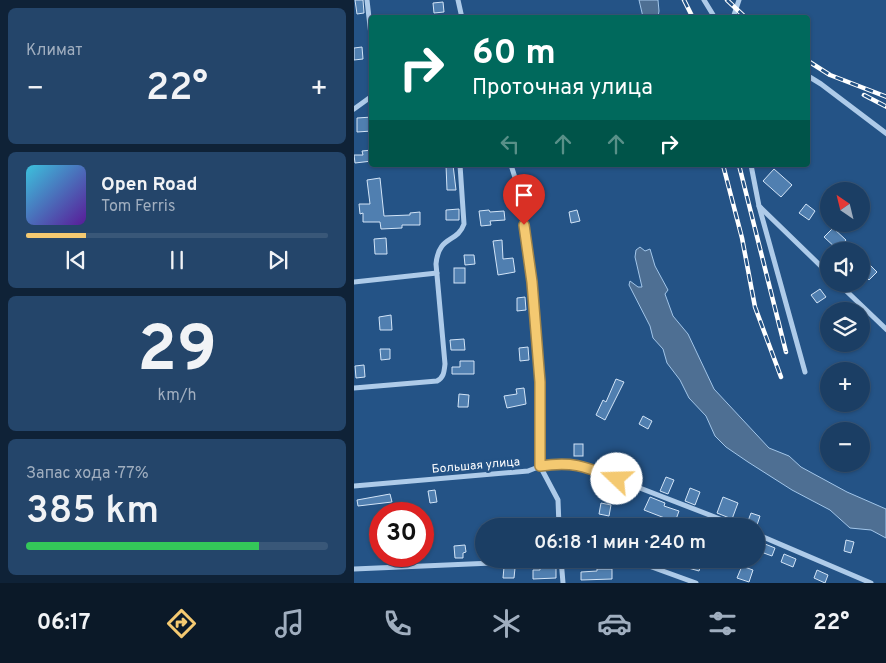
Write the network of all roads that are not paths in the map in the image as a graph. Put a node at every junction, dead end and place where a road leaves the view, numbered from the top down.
1 (367, 0) edge
2 (458, 0) edge
3 (704, 0) edge
4 (739, 0) edge
5 (461, 15) edge
6 (713, 15) edge
7 (734, 15) edge
8 (369, 18) edge
9 (810, 77) edge
10 (369, 98) edge
11 (354, 109) edge
12 (886, 134) edge
13 (460, 167) edge
14 (512, 167) edge
15 (751, 167) edge
16 (759, 206) junction
17 (820, 265) edge
18 (436, 273) junction
19 (354, 282) edge
20 (847, 292) edge
21 (886, 330) edge
22 (805, 372) dead end
23 (354, 388) edge
24 (540, 466) junction
25 (354, 486) edge
26 (559, 518) edge
27 (717, 518) edge
28 (765, 538) edge
29 (475, 563) edge
30 (562, 568) edge
31 (655, 568) edge
32 (354, 569) edge
33 (563, 583) edge
34 (696, 583) edge
35 (872, 583) edge

1 - 8 street
2 - 5 street
3 - 6 street
4 - 7 street
9 - 12 street
10 - 11 street
13 - 18 street
14 - 24 street
15 - 16 street
16 - 17 street
16 - 22 street
18 - 19 street
18 - 23 street
20 - 21 street
24 - 25 street, Большая улица
24 - 26 street
24 - 27 street, Большая улица
28 - 35 street
29 - 32 street
30 - 33 street
31 - 34 street

